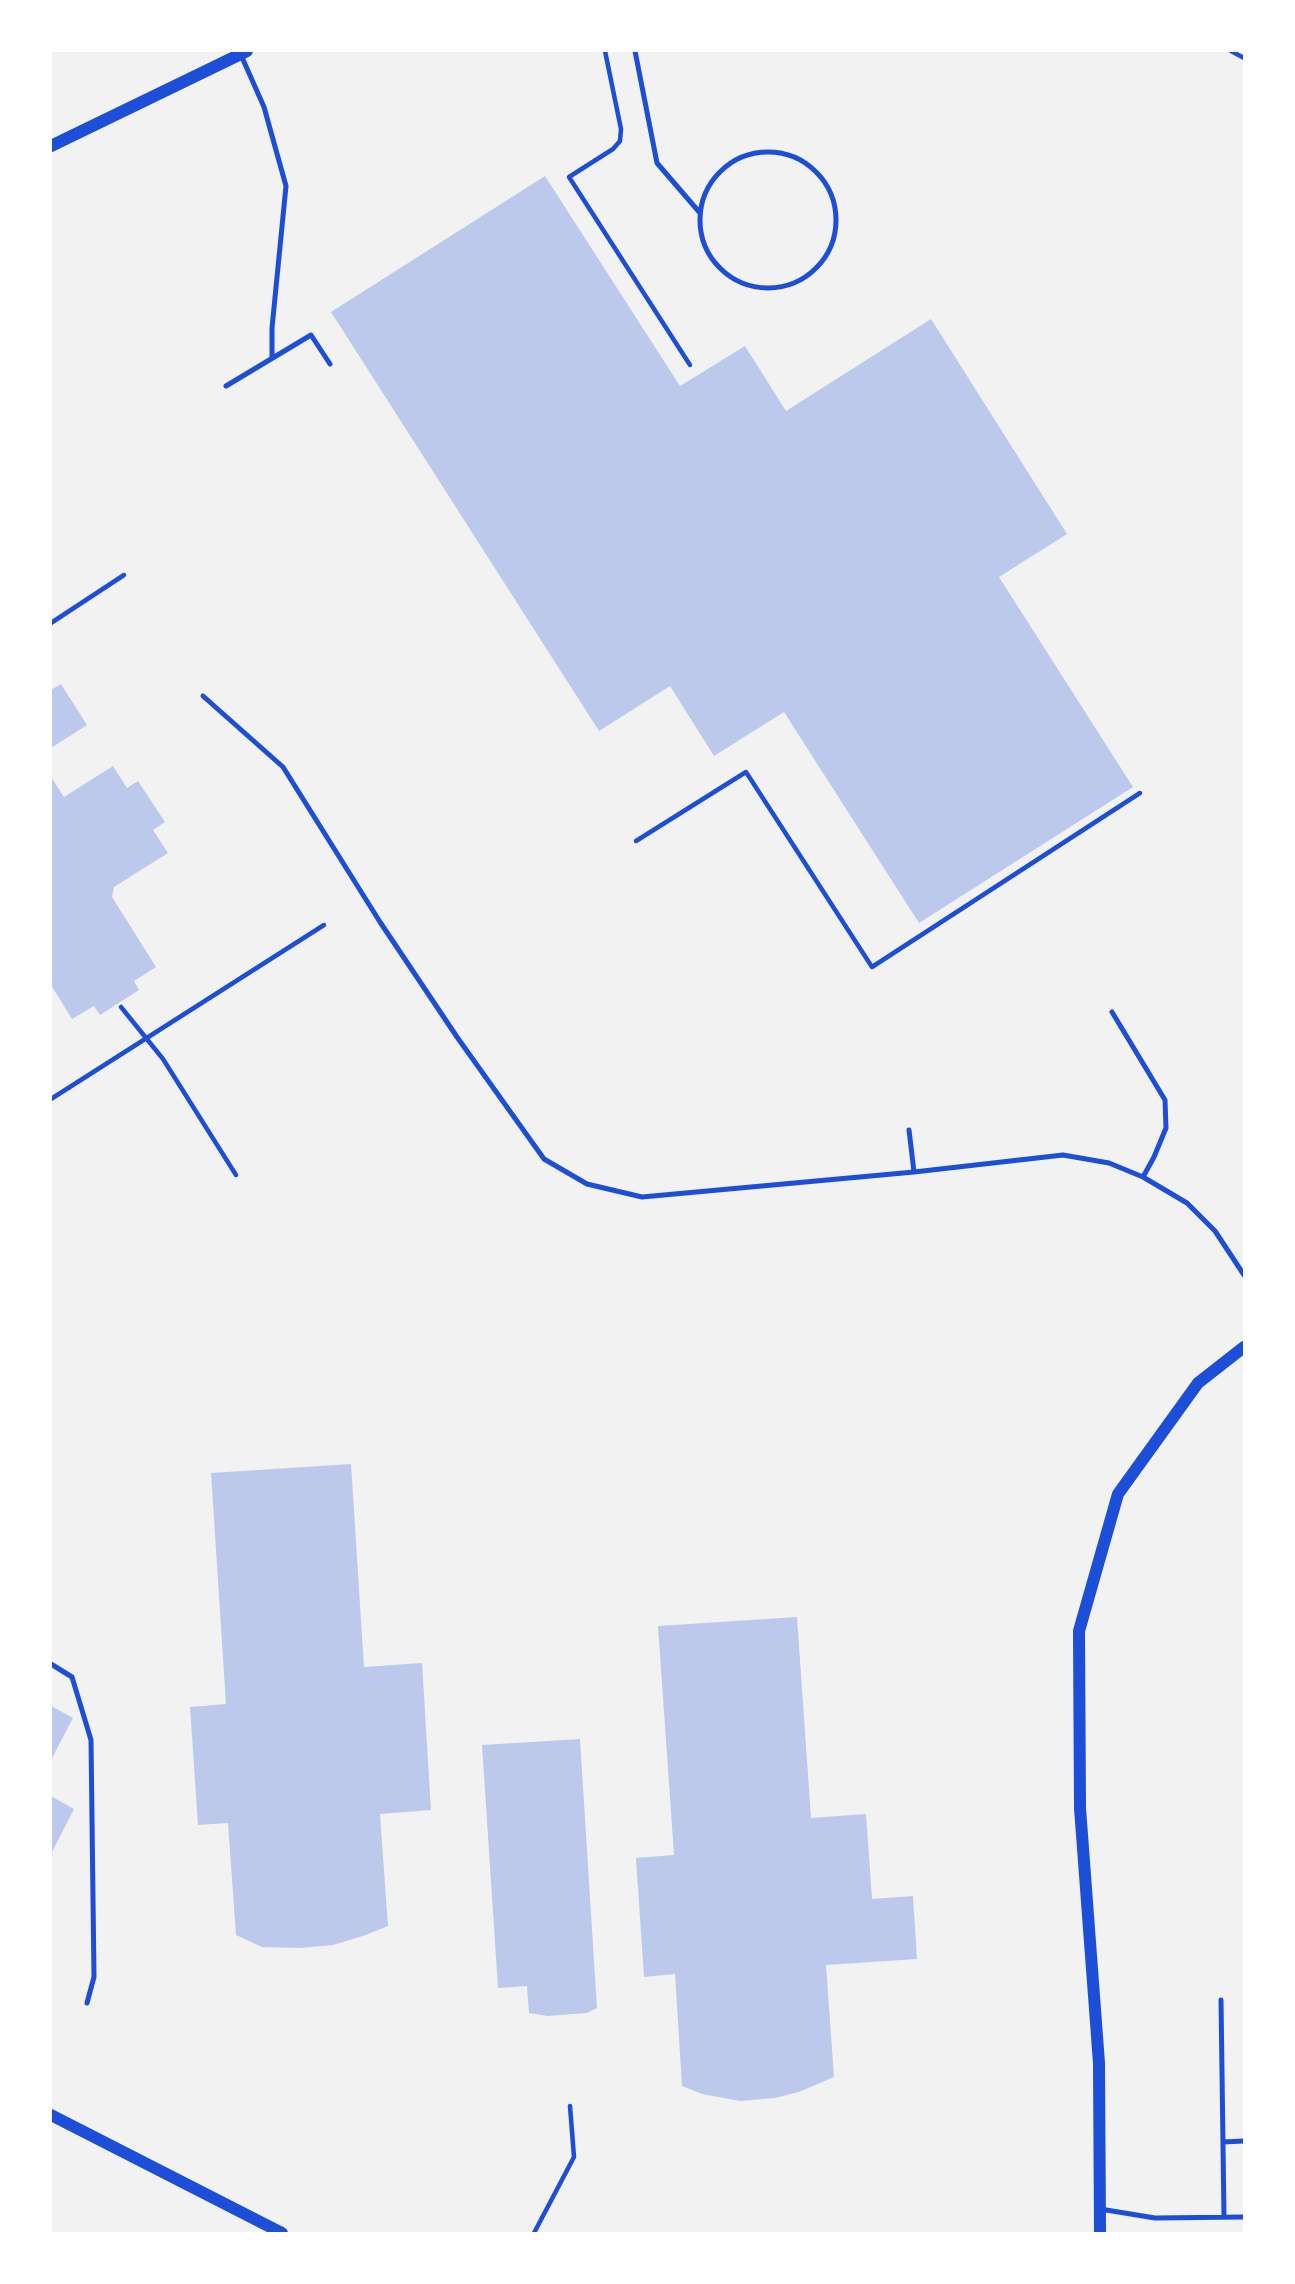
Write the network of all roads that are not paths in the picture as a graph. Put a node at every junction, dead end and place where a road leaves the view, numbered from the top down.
1 (635, 51) edge
2 (244, 52) edge
3 (51, 146) edge
4 (700, 213) junction
5 (272, 358) junction
6 (330, 364) dead end
7 (226, 386) dead end
8 (203, 696) dead end
9 (1112, 1012) dead end
10 (909, 1130) dead end
11 (914, 1172) junction
12 (1143, 1177) junction
13 (1244, 1275) edge
14 (1244, 1347) edge
15 (51, 1664) edge
16 (1220, 2000) dead end
17 (88, 2003) dead end
18 (51, 2115) edge
19 (1244, 2141) edge
20 (1223, 2142) junction
21 (1100, 2209) junction
22 (1224, 2217) junction
23 (1244, 2217) edge
24 (282, 2233) edge
25 (1100, 2233) edge

1 - 4 lane
2 - 3 street
2 - 5 lane
4 - 4 lane
5 - 6 lane
5 - 7 lane
8 - 11 lane
9 - 12 lane
10 - 11 lane
11 - 12 lane
12 - 13 lane
14 - 21 street
15 - 17 lane
16 - 20 lane
18 - 24 street
19 - 20 lane
20 - 22 lane
21 - 22 lane
21 - 25 street
22 - 23 lane

